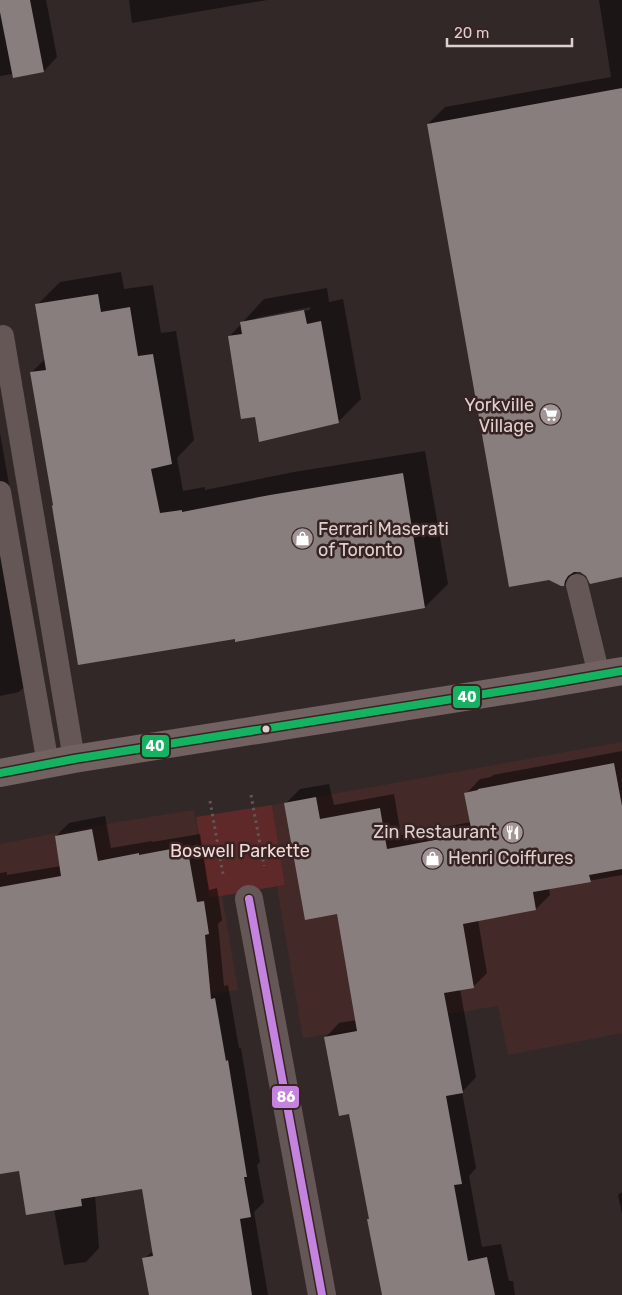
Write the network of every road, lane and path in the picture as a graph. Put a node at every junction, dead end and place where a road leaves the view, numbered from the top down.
1 (3, 336) dead end
2 (0, 492) edge
3 (577, 585) dead end
4 (610, 673) edge
5 (61, 761) junction
6 (0, 772) edge
7 (251, 796) dead end
8 (210, 801) dead end
9 (264, 868) dead end
10 (223, 876) dead end
11 (249, 899) dead end
12 (322, 1295) edge

1 - 5 lane
2 - 5 lane
3 - 4 lane
4 - 5 main road
5 - 6 main road
7 - 9 path
8 - 10 path
11 - 12 street

